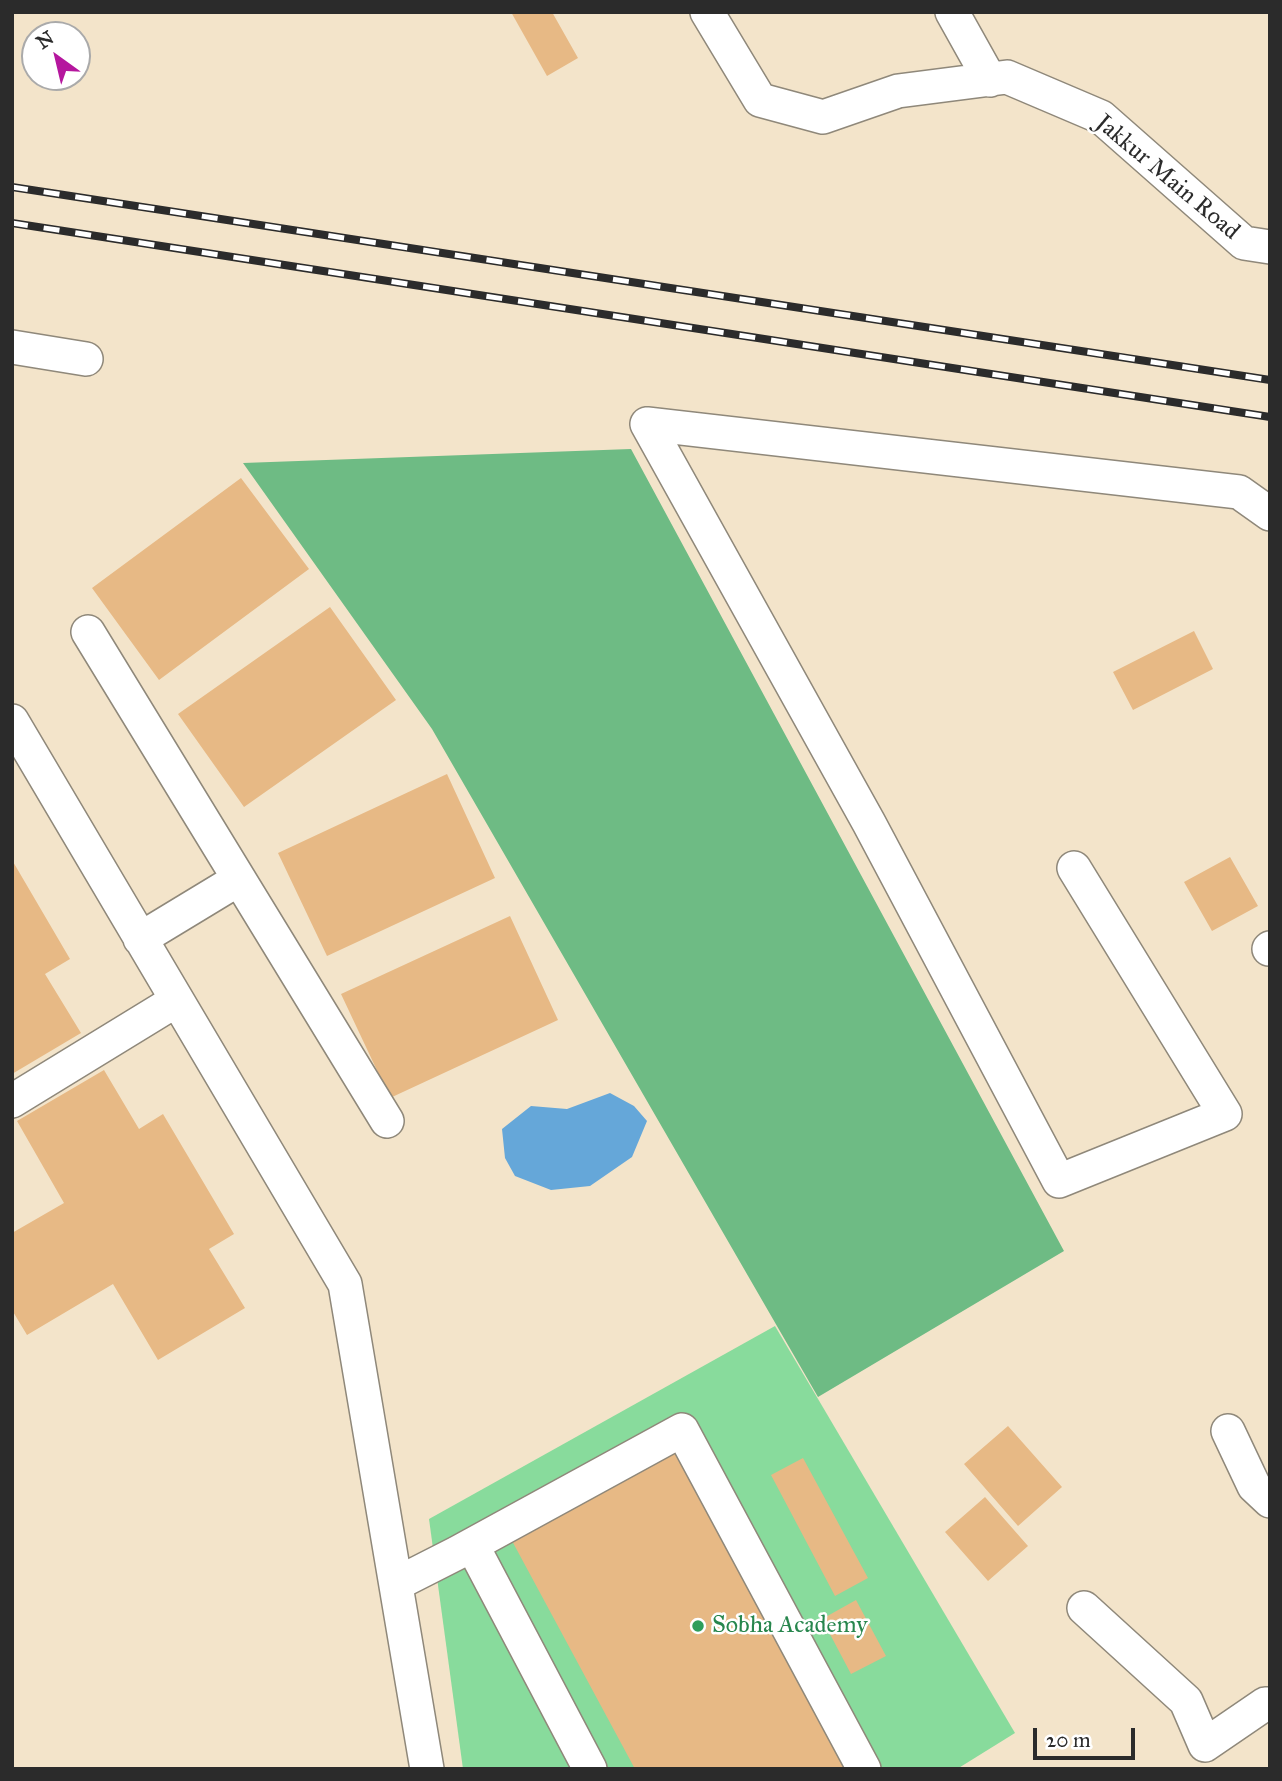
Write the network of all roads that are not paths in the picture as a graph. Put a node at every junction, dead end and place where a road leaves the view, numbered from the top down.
1 (707, 12) edge
2 (953, 12) edge
3 (990, 80) junction
4 (1270, 247) edge
5 (12, 347) edge
6 (86, 359) dead end
7 (1270, 514) edge
8 (89, 632) dead end
9 (12, 721) edge
10 (1074, 868) dead end
11 (239, 879) junction
12 (140, 939) junction
13 (177, 1000) junction
14 (12, 1101) edge
15 (387, 1122) dead end
16 (1228, 1432) dead end
17 (1270, 1501) edge
18 (472, 1545) junction
19 (396, 1584) junction
20 (1084, 1608) dead end
21 (1270, 1704) edge
22 (428, 1769) edge
23 (590, 1769) edge
24 (864, 1769) edge

1 - 3 street, Jakkur Main Road
2 - 3 street
3 - 4 street, Jakkur Main Road
5 - 6 street
7 - 10 street
8 - 11 street
9 - 12 street
11 - 12 street
11 - 15 street
12 - 13 street
13 - 14 street
13 - 19 street
16 - 17 street
18 - 19 street
18 - 23 street
18 - 24 street
19 - 22 street
20 - 21 street

